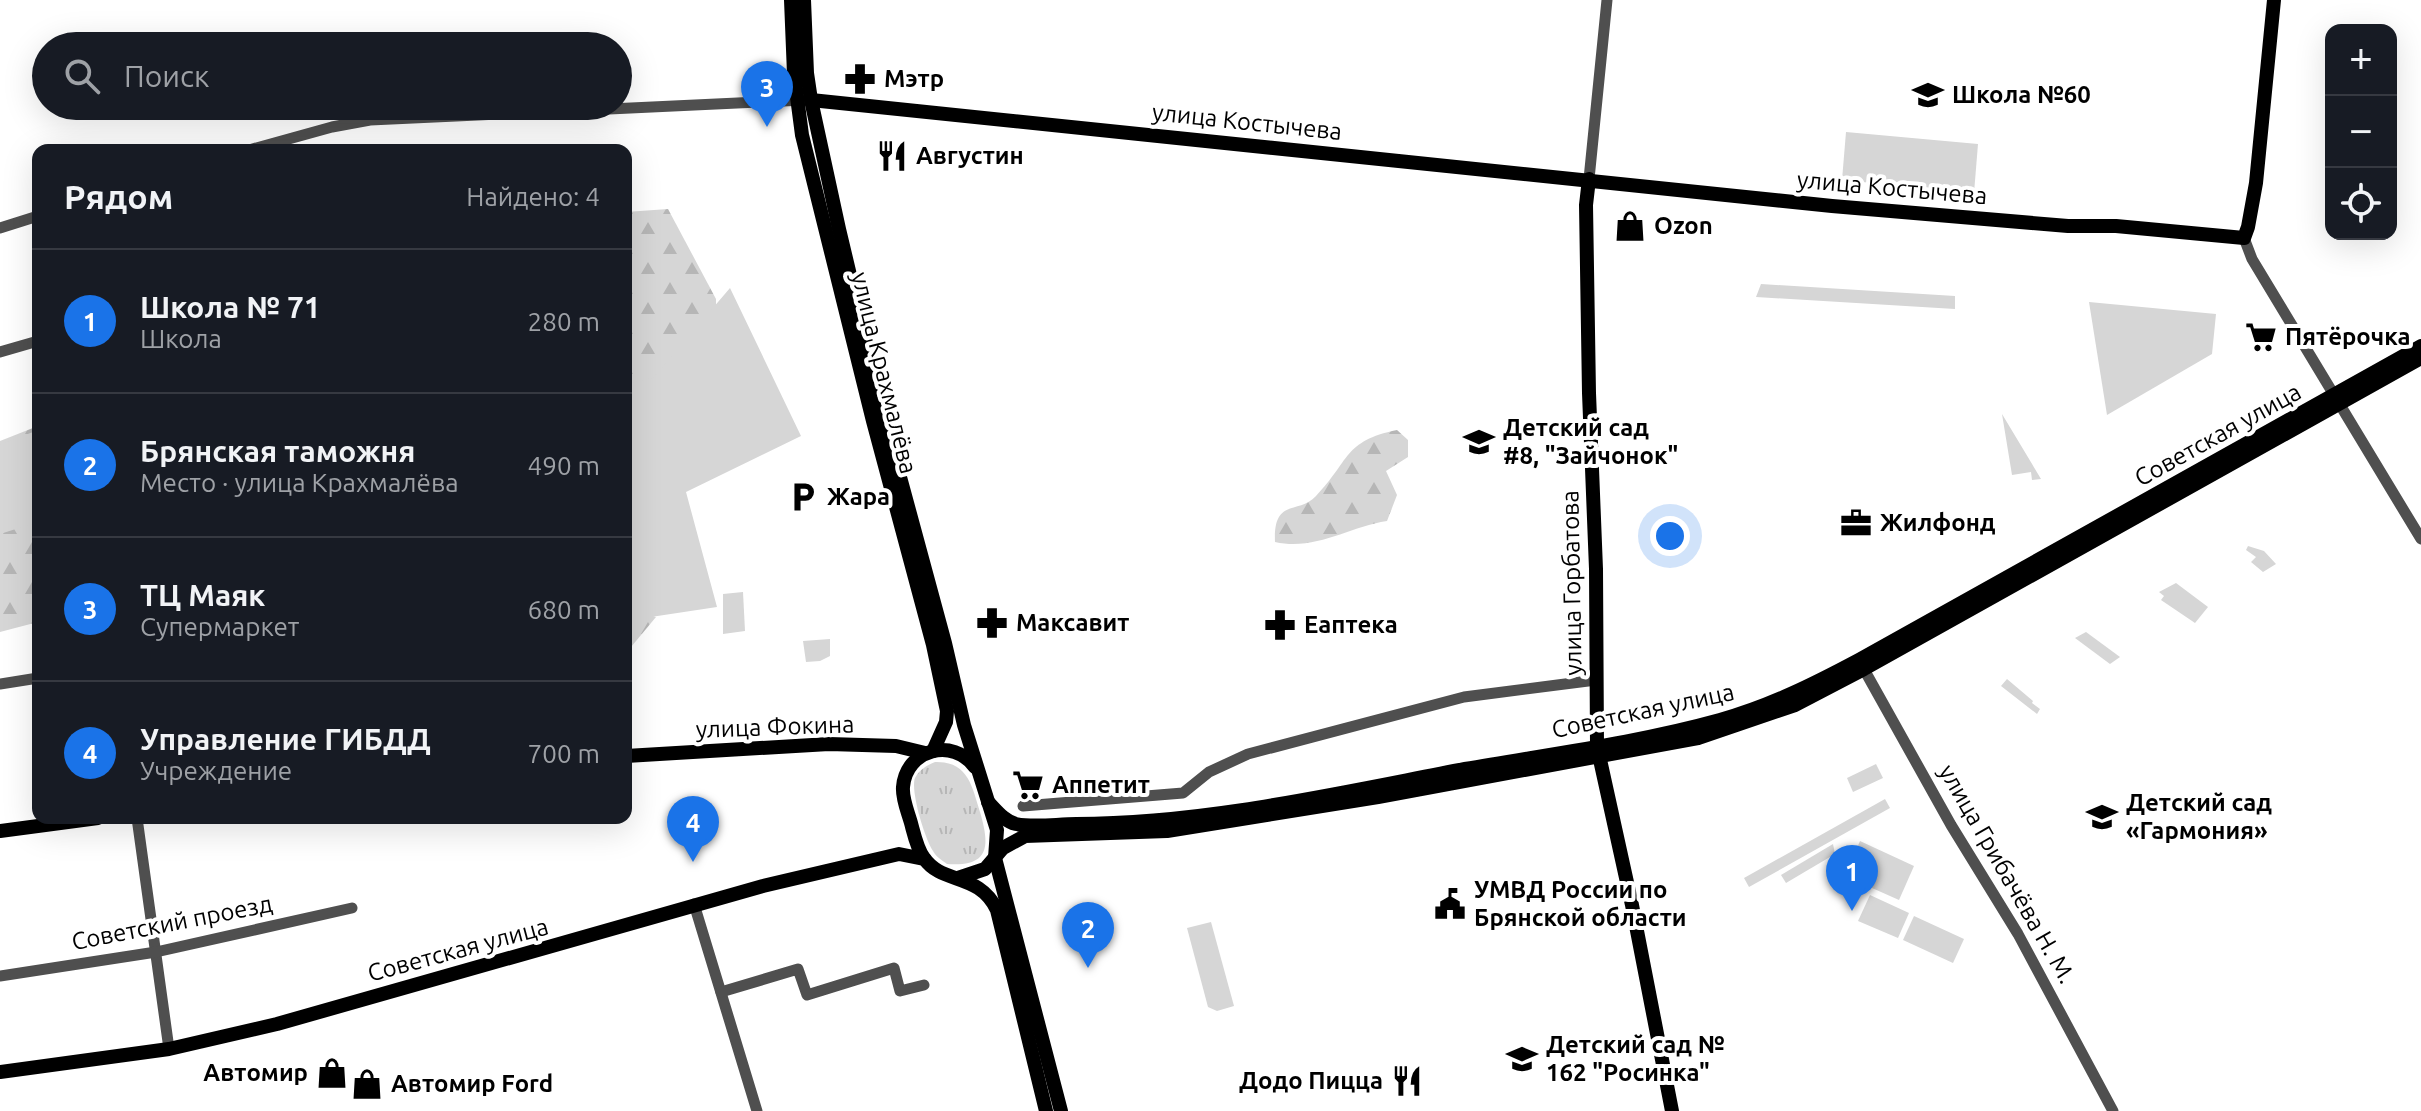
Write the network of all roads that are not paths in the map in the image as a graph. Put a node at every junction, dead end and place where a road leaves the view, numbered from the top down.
1 (791, 0) edge
2 (804, 0) edge
3 (1607, 0) edge
4 (2274, 0) edge
5 (804, 100) junction
6 (632, 108) edge
7 (370, 120) edge
8 (271, 144) edge
9 (1589, 179) junction
10 (32, 218) edge
11 (0, 228) edge
12 (2244, 238) junction
13 (32, 343) edge
14 (2421, 346) edge
15 (0, 352) edge
16 (2421, 358) edge
17 (2336, 399) junction
18 (2421, 539) edge
19 (1862, 665) junction
20 (32, 679) edge
21 (1596, 680) junction
22 (0, 684) edge
23 (1599, 751) junction
24 (929, 752) junction
25 (632, 756) edge
26 (978, 771) junction
27 (988, 802) junction
28 (1023, 806) dead end
29 (53, 824) edge
30 (138, 824) edge
31 (0, 831) edge
32 (995, 858) junction
33 (924, 859) junction
34 (958, 878) junction
35 (694, 904) junction
36 (352, 908) dead end
37 (156, 952) junction
38 (0, 976) edge
39 (924, 985) dead end
40 (721, 992) junction
41 (169, 1049) junction
42 (0, 1072) edge
43 (757, 1111) edge
44 (1046, 1111) edge
45 (1061, 1111) edge
46 (1672, 1111) edge
47 (2113, 1111) edge

1 - 5 main road, улица Крахмалёва
2 - 5 main road, улица Крахмалёва
3 - 9 street, улица Горбатова
4 - 12 main road
5 - 6 street, улица Костычева
5 - 9 main road, улица Костычева
5 - 24 main road, улица Крахмалёва
5 - 26 main road, улица Крахмалёва
7 - 8 street, улица Костычева
9 - 12 main road, улица Костычева
9 - 21 main road, улица Горбатова
10 - 11 street
12 - 17 street
13 - 15 street
14 - 17 main road, Советская улица
16 - 17 main road, Советская улица
17 - 18 street
17 - 19 main road, Советская улица
19 - 23 main road, Советская улица
19 - 47 street, улица Грибачёва Н. М.
20 - 22 street
21 - 23 main road, улица Горбатова
21 - 28 street
23 - 27 main road, Советская улица
23 - 32 main road, Советская улица
23 - 46 main road, улица Горбатова
24 - 25 main road, улица Фокина
24 - 26 main road
24 - 33 main road
26 - 27 main road
27 - 32 main road
29 - 31 main road
30 - 37 street
32 - 34 main road
32 - 45 main road
33 - 34 main road
33 - 35 main road, Советская улица
34 - 44 main road
35 - 40 street
35 - 41 main road, Советская улица
36 - 37 street, Советский проезд
37 - 38 street, Советский проезд
37 - 41 street
39 - 40 street
40 - 43 street
41 - 42 main road, Советская улица

